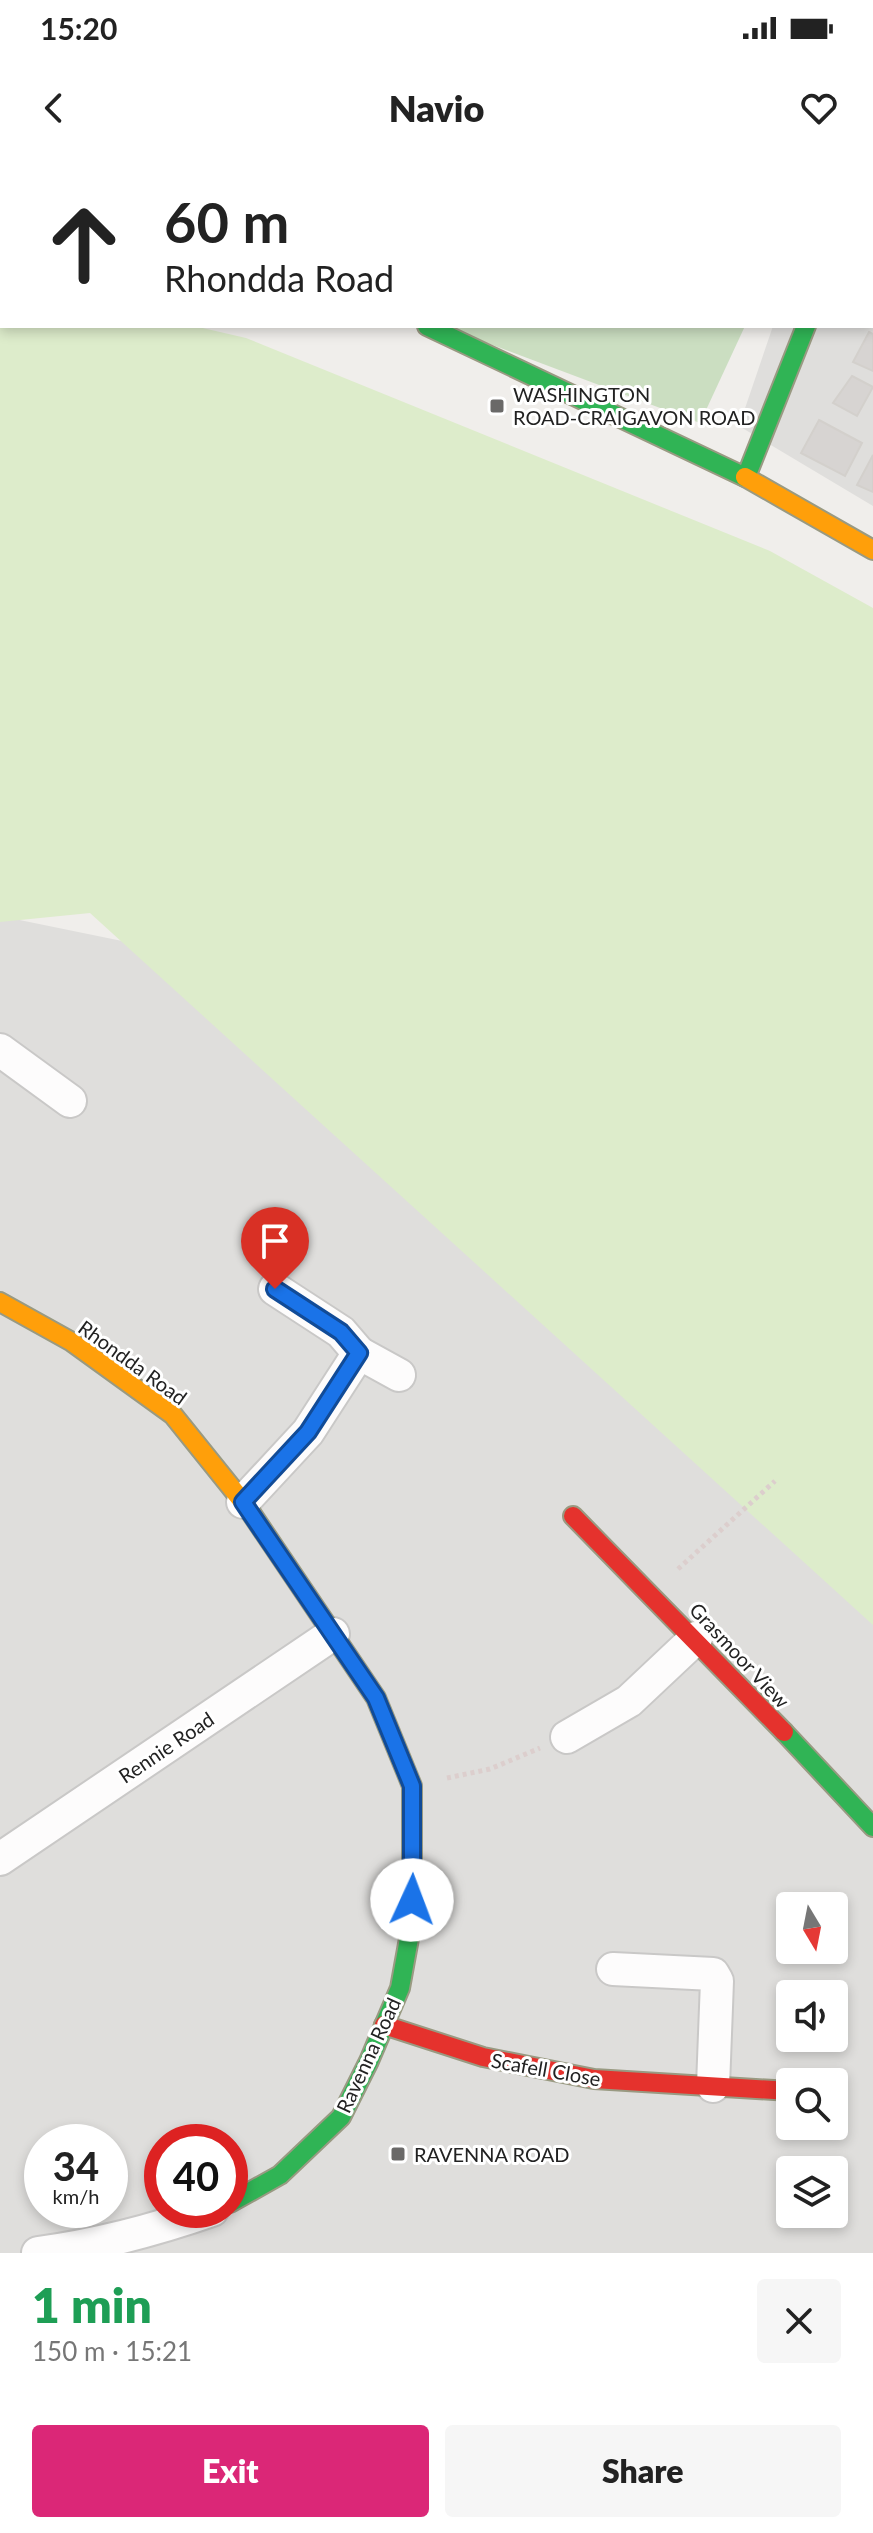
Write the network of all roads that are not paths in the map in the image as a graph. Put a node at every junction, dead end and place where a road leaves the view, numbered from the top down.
1 (431, 328) edge
2 (805, 328) edge
3 (746, 477) junction
4 (873, 550) edge
5 (0, 1050) edge
6 (70, 1101) dead end
7 (275, 1289) dead end
8 (0, 1302) edge
9 (359, 1353) junction
10 (399, 1375) dead end
11 (243, 1502) junction
12 (573, 1516) dead end
13 (333, 1634) junction
14 (696, 1638) junction
15 (567, 1737) road end
16 (873, 1827) edge
17 (0, 1859) edge
18 (613, 1969) dead end
19 (384, 2025) junction
20 (713, 2086) junction
21 (776, 2090) edge
22 (248, 2193) edge
23 (159, 2228) edge
24 (38, 2253) edge

1 - 3 street
2 - 3 street
3 - 4 street
5 - 6 street
7 - 9 street
8 - 11 street, Rhondda Road
9 - 10 street
9 - 11 street
11 - 13 street, Rhondda Road
12 - 14 street, Grasmoor View
13 - 17 street, Rennie Road
13 - 19 street, Ravenna Road
14 - 15 street
14 - 16 street, Grasmoor View
18 - 20 street
19 - 20 street, Scafell Close
19 - 22 street, Ravenna Road
20 - 21 street, Scafell Close
23 - 24 street

